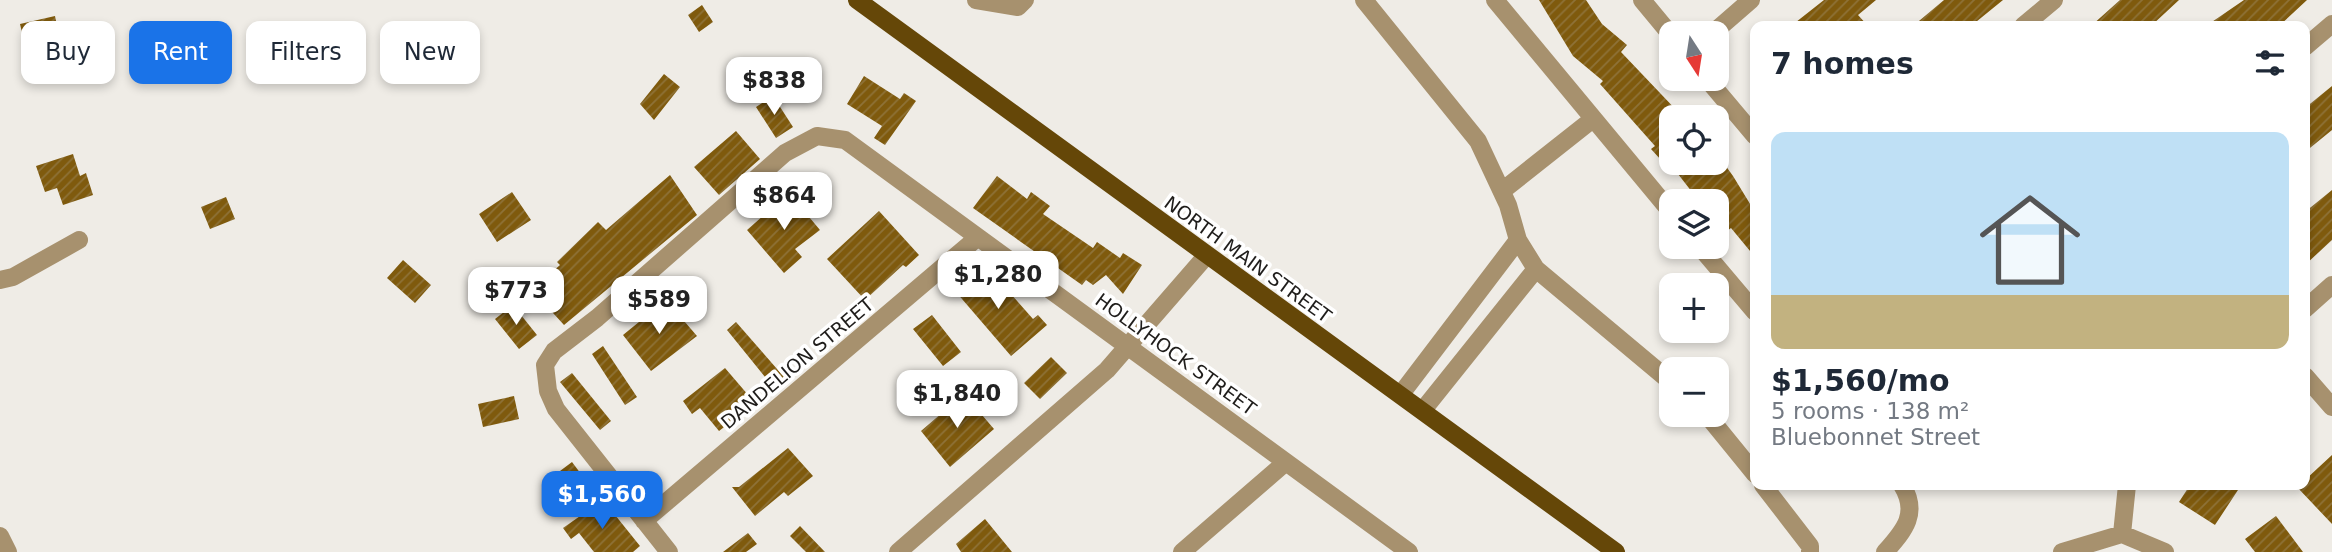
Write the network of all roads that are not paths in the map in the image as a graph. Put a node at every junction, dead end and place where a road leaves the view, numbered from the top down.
1 (857, 0) edge
2 (976, 0) edge
3 (1364, 0) edge
4 (1495, 0) edge
5 (1642, 0) edge
6 (1751, 0) edge
7 (2053, 0) edge
8 (1021, 3) edge
9 (1659, 21) edge
10 (1727, 21) edge
11 (2029, 21) edge
12 (2332, 24) edge
13 (2310, 43) edge
14 (1717, 91) edge
15 (1593, 119) junction
16 (1750, 130) edge
17 (1502, 191) junction
18 (1659, 198) edge
19 (977, 238) junction
20 (79, 240) dead end
21 (1518, 240) junction
22 (1206, 256) junction
23 (1710, 259) edge
24 (1536, 269) junction
25 (0, 280) edge
26 (2332, 285) edge
27 (2310, 305) edge
28 (1750, 306) edge
29 (1461, 314) junction
30 (1482, 332) junction
31 (1129, 345) junction
32 (1659, 372) edge
33 (2310, 382) edge
34 (1401, 394) junction
35 (2332, 407) edge
36 (1423, 410) junction
37 (1717, 427) edge
38 (1286, 462) junction
39 (1750, 468) edge
40 (1767, 490) edge
41 (1904, 490) edge
42 (2126, 490) edge
43 (644, 521) junction
44 (2122, 534) junction
45 (0, 536) edge
46 (8, 552) edge
47 (669, 552) edge
48 (898, 552) edge
49 (1182, 552) edge
50 (1409, 552) edge
51 (1616, 552) edge
52 (1810, 552) edge
53 (1885, 552) edge
54 (2062, 552) edge
55 (2165, 552) edge

1 - 22 main road, NORTH MAIN STREET
2 - 8 street
3 - 17 street
4 - 15 street
5 - 9 street
6 - 10 street
7 - 11 street
12 - 13 street
14 - 16 street
15 - 17 street
15 - 18 street
17 - 21 street
19 - 31 street, HOLLYHOCK STREET
19 - 43 street, DANDELION STREET
19 - 43 street, HOLLYHOCK STREET
20 - 25 street
21 - 24 street
21 - 29 street
22 - 31 street
22 - 34 main road, NORTH MAIN STREET
23 - 28 street
24 - 30 street
24 - 32 street
26 - 27 street
29 - 30 street
29 - 34 street
30 - 36 street
31 - 38 street, HOLLYHOCK STREET
31 - 48 street
33 - 35 street
34 - 36 main road, NORTH MAIN STREET
36 - 51 main road, NORTH MAIN STREET
37 - 39 street
38 - 49 street
38 - 50 street, HOLLYHOCK STREET
40 - 52 street
41 - 53 street
42 - 44 street
43 - 47 street
44 - 54 street
44 - 55 street
45 - 46 street

